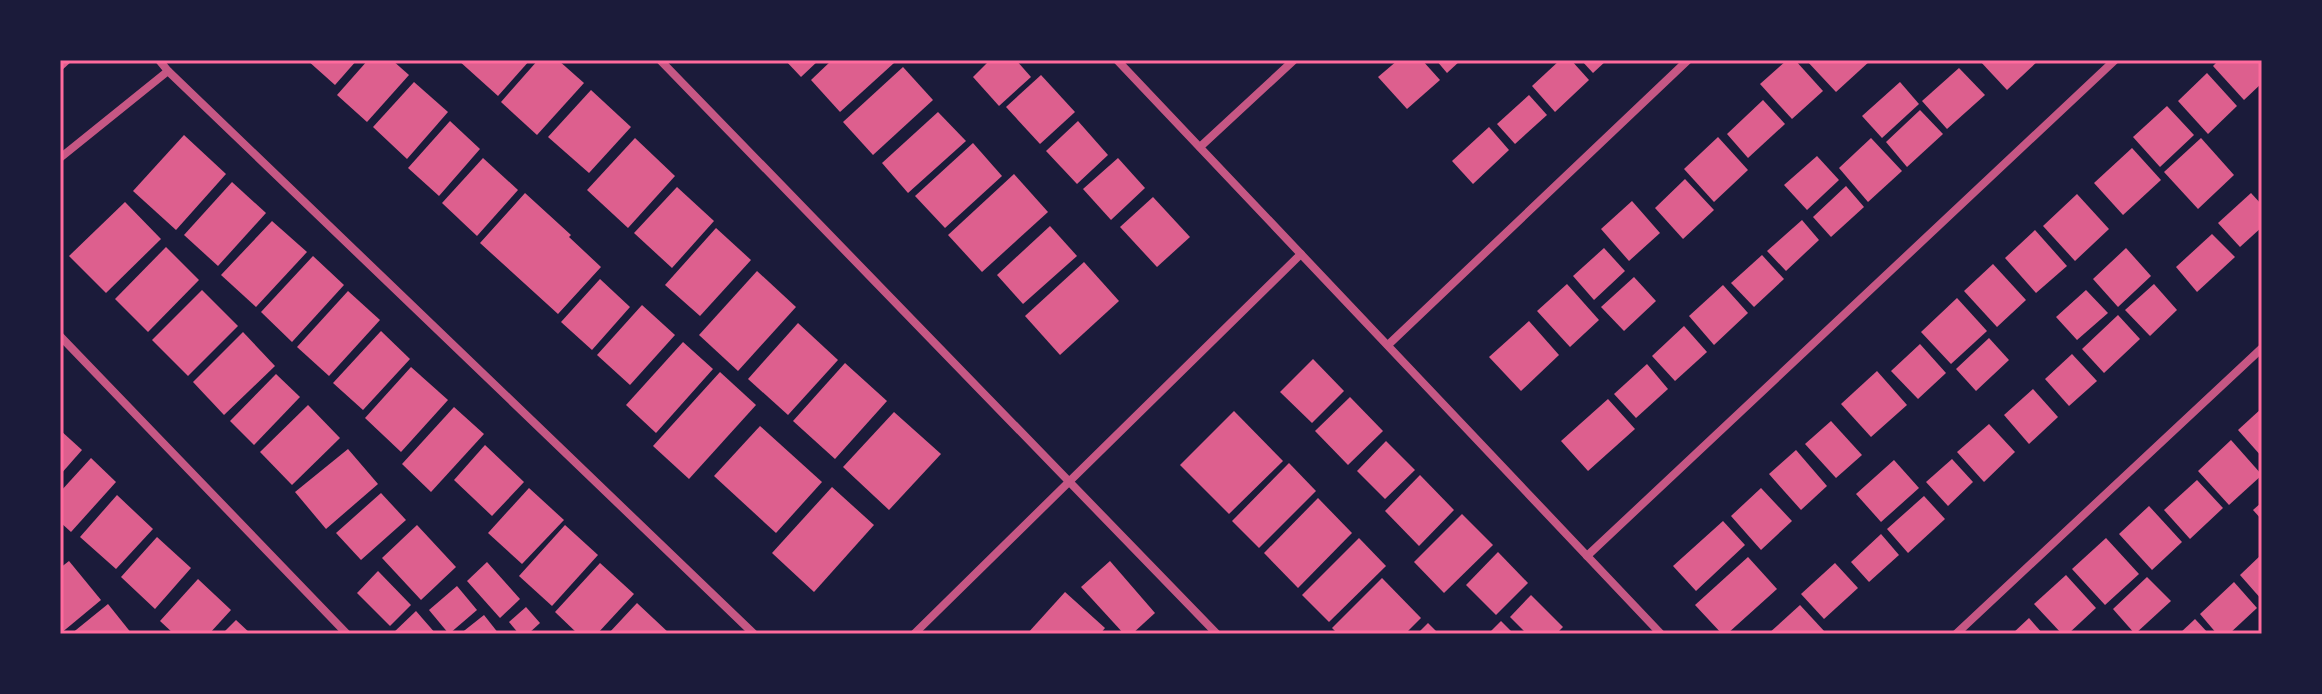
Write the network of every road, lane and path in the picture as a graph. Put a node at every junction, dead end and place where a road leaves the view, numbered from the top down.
1 (159, 60) edge
2 (660, 60) edge
3 (1117, 60) edge
4 (1294, 60) edge
5 (1688, 60) edge
6 (2115, 60) edge
7 (168, 71) junction
8 (1200, 147) junction
9 (60, 158) edge
10 (1301, 254) junction
11 (60, 336) edge
12 (1388, 345) junction
13 (2262, 348) edge
14 (1068, 481) junction
15 (1587, 556) junction
16 (347, 634) edge
17 (754, 634) edge
18 (914, 634) edge
19 (1217, 634) edge
20 (1661, 634) edge
21 (1956, 634) edge

1 - 7 street
2 - 14 street
3 - 8 street
4 - 8 street
5 - 12 street
6 - 15 street
7 - 9 street
7 - 17 street
8 - 10 street
10 - 12 street
10 - 14 street
11 - 16 street
12 - 15 street
13 - 21 street
14 - 18 street
14 - 19 street
15 - 20 street

